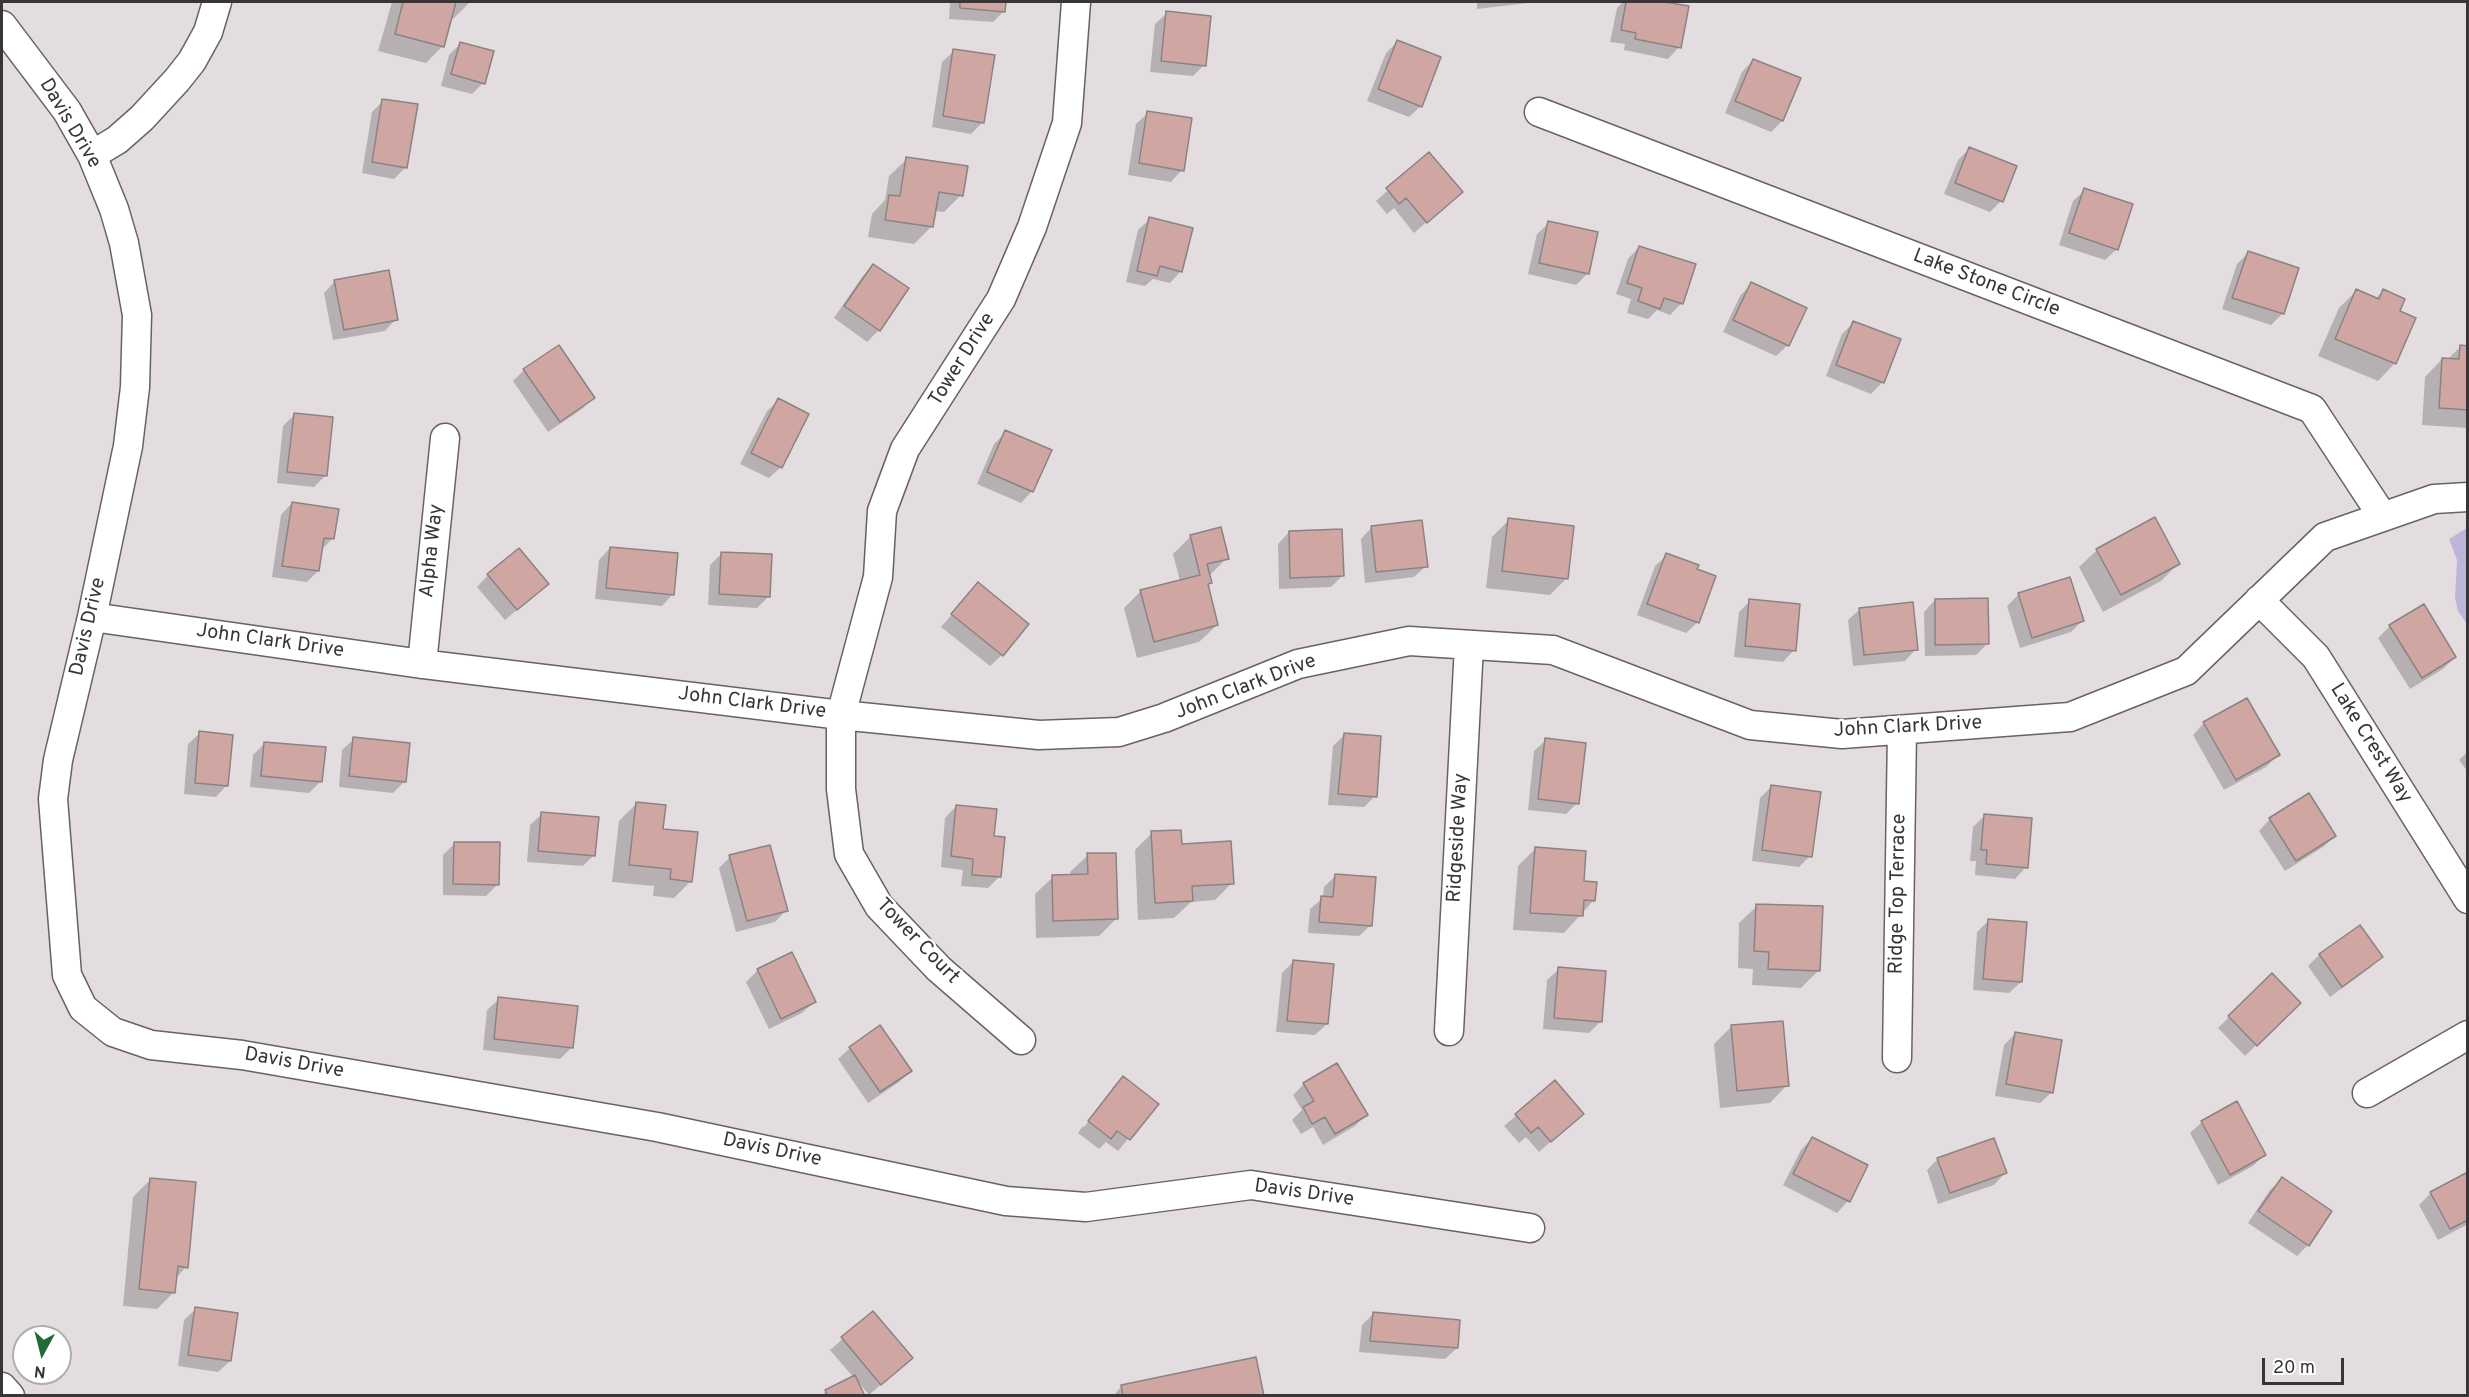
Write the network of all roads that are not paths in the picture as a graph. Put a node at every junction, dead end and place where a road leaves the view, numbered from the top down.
1 (217, 2) edge
2 (1076, 2) edge
3 (2, 25) edge
4 (1539, 112) dead end
5 (92, 155) junction
6 (445, 438) dead end
7 (2468, 497) edge
8 (2383, 517) junction
9 (2259, 600) junction
10 (92, 617) junction
11 (1469, 645) junction
12 (422, 664) junction
13 (841, 715) junction
14 (1902, 730) junction
15 (2468, 899) edge
16 (1449, 1031) dead end
17 (2468, 1035) edge
18 (1021, 1041) dead end
19 (1897, 1058) dead end
20 (2367, 1093) dead end
21 (1530, 1228) dead end
22 (2, 1387) edge
23 (10, 1395) edge

1 - 5 street
2 - 13 street, Tower Drive
3 - 5 street, Davis Drive
4 - 8 street, Lake Stone Circle
5 - 10 street, Davis Drive
6 - 12 street, Alpha Way
7 - 8 street, John Clark Drive
8 - 9 street, John Clark Drive
9 - 14 street, John Clark Drive
9 - 15 street, Lake Crest Way
10 - 12 street, John Clark Drive
10 - 21 street, Davis Drive
11 - 13 street, John Clark Drive
11 - 14 street, John Clark Drive
11 - 16 street, Ridgeside Way
12 - 13 street, John Clark Drive
13 - 18 street, Tower Court
14 - 19 street, Ridge Top Terrace
17 - 20 street
22 - 23 street

